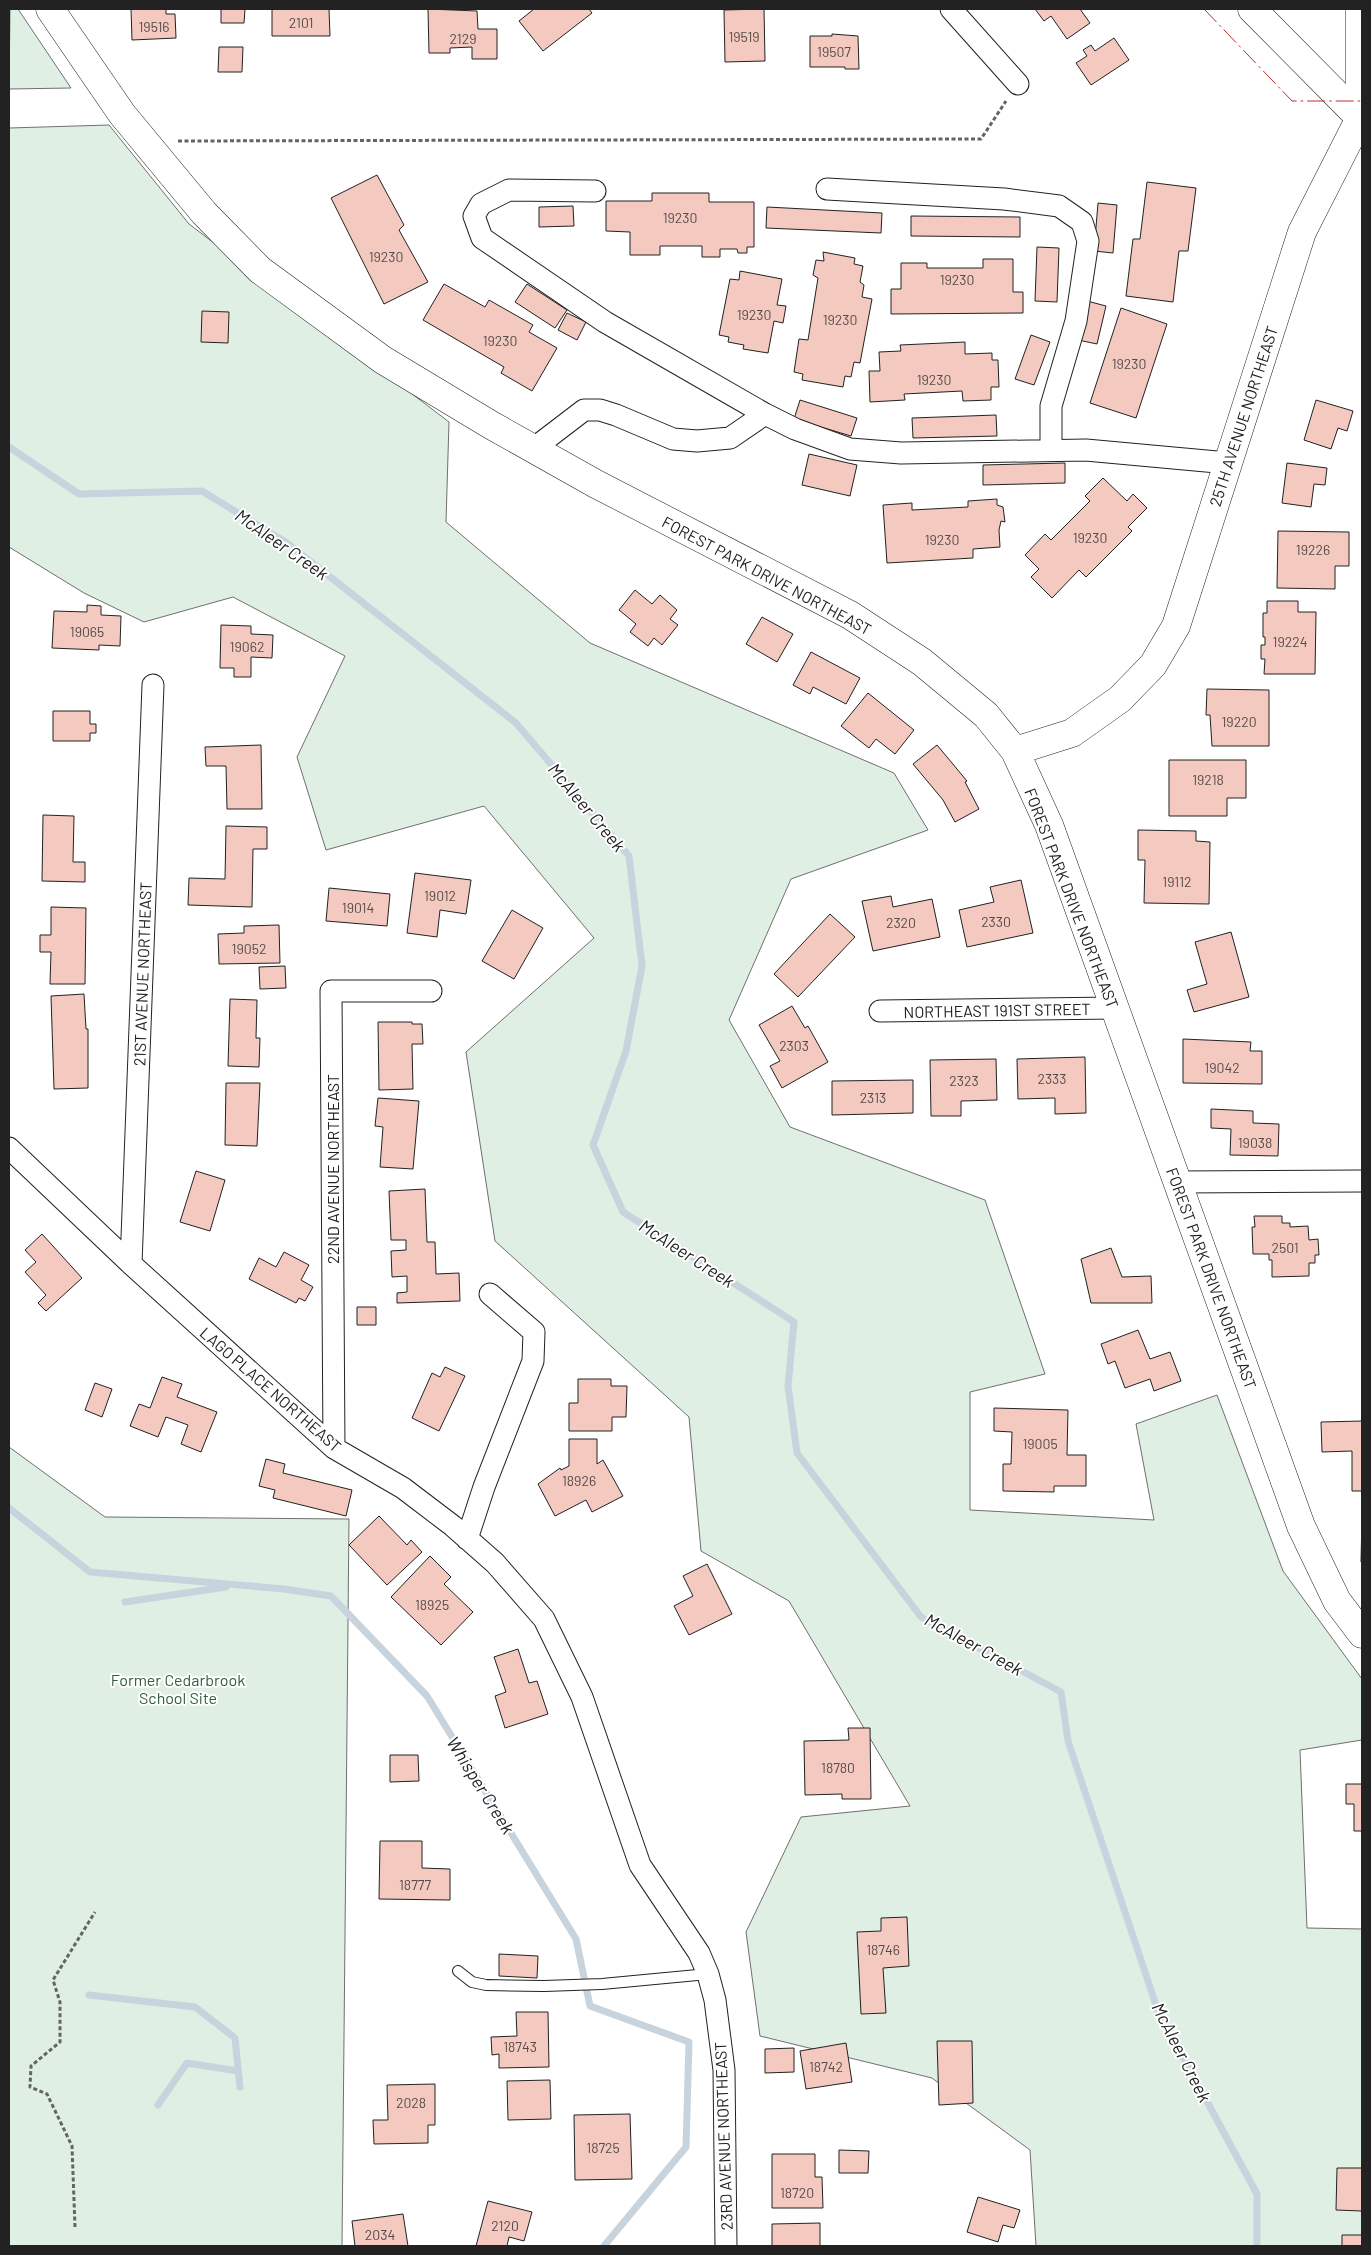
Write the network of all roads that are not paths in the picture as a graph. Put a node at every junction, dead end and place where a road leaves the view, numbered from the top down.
1 (50, 9) edge
2 (951, 9) edge
3 (1252, 9) edge
4 (1360, 9) edge
5 (1018, 84) road end
6 (1362, 119) edge
7 (827, 189) dead end
8 (595, 191) dead end
9 (765, 414) junction
10 (533, 448) junction
11 (1051, 450) junction
12 (1228, 463) junction
13 (152, 685) dead end
14 (1015, 751) junction
15 (431, 991) dead end
16 (1114, 1008) junction
17 (880, 1011) dead end
18 (12, 1157) edge
19 (1362, 1181) edge
20 (1177, 1182) junction
21 (131, 1264) junction
22 (490, 1294) dead end
23 (334, 1448) junction
24 (467, 1539) junction
25 (1362, 1634) edge
26 (582, 1697) joint
27 (458, 1970) dead end
28 (708, 1974) junction
29 (726, 2246) edge

1 - 10 street, FOREST PARK DRIVE NORTHEAST
2 - 5 street
3 - 6 street
4 - 6 street, 25TH AVENUE NORTHEAST
6 - 12 street, 25TH AVENUE NORTHEAST
7 - 11 street
8 - 9 street
9 - 10 street
9 - 11 street
10 - 14 street, FOREST PARK DRIVE NORTHEAST
11 - 12 street
12 - 14 street, 25TH AVENUE NORTHEAST
13 - 21 street, 21ST AVENUE NORTHEAST
14 - 16 street, FOREST PARK DRIVE NORTHEAST
15 - 23 street, 22ND AVENUE NORTHEAST
16 - 17 street, NORTHEAST 191ST STREET
16 - 20 street, FOREST PARK DRIVE NORTHEAST
18 - 21 street, LAGO PLACE NORTHEAST
19 - 20 street
20 - 25 street, FOREST PARK DRIVE NORTHEAST
21 - 23 street, LAGO PLACE NORTHEAST
22 - 24 street
23 - 24 street, LAGO PLACE NORTHEAST
24 - 26 street, LAGO PLACE NORTHEAST
26 - 28 street, 23RD AVENUE NORTHEAST
27 - 28 lane
28 - 29 street, 23RD AVENUE NORTHEAST

